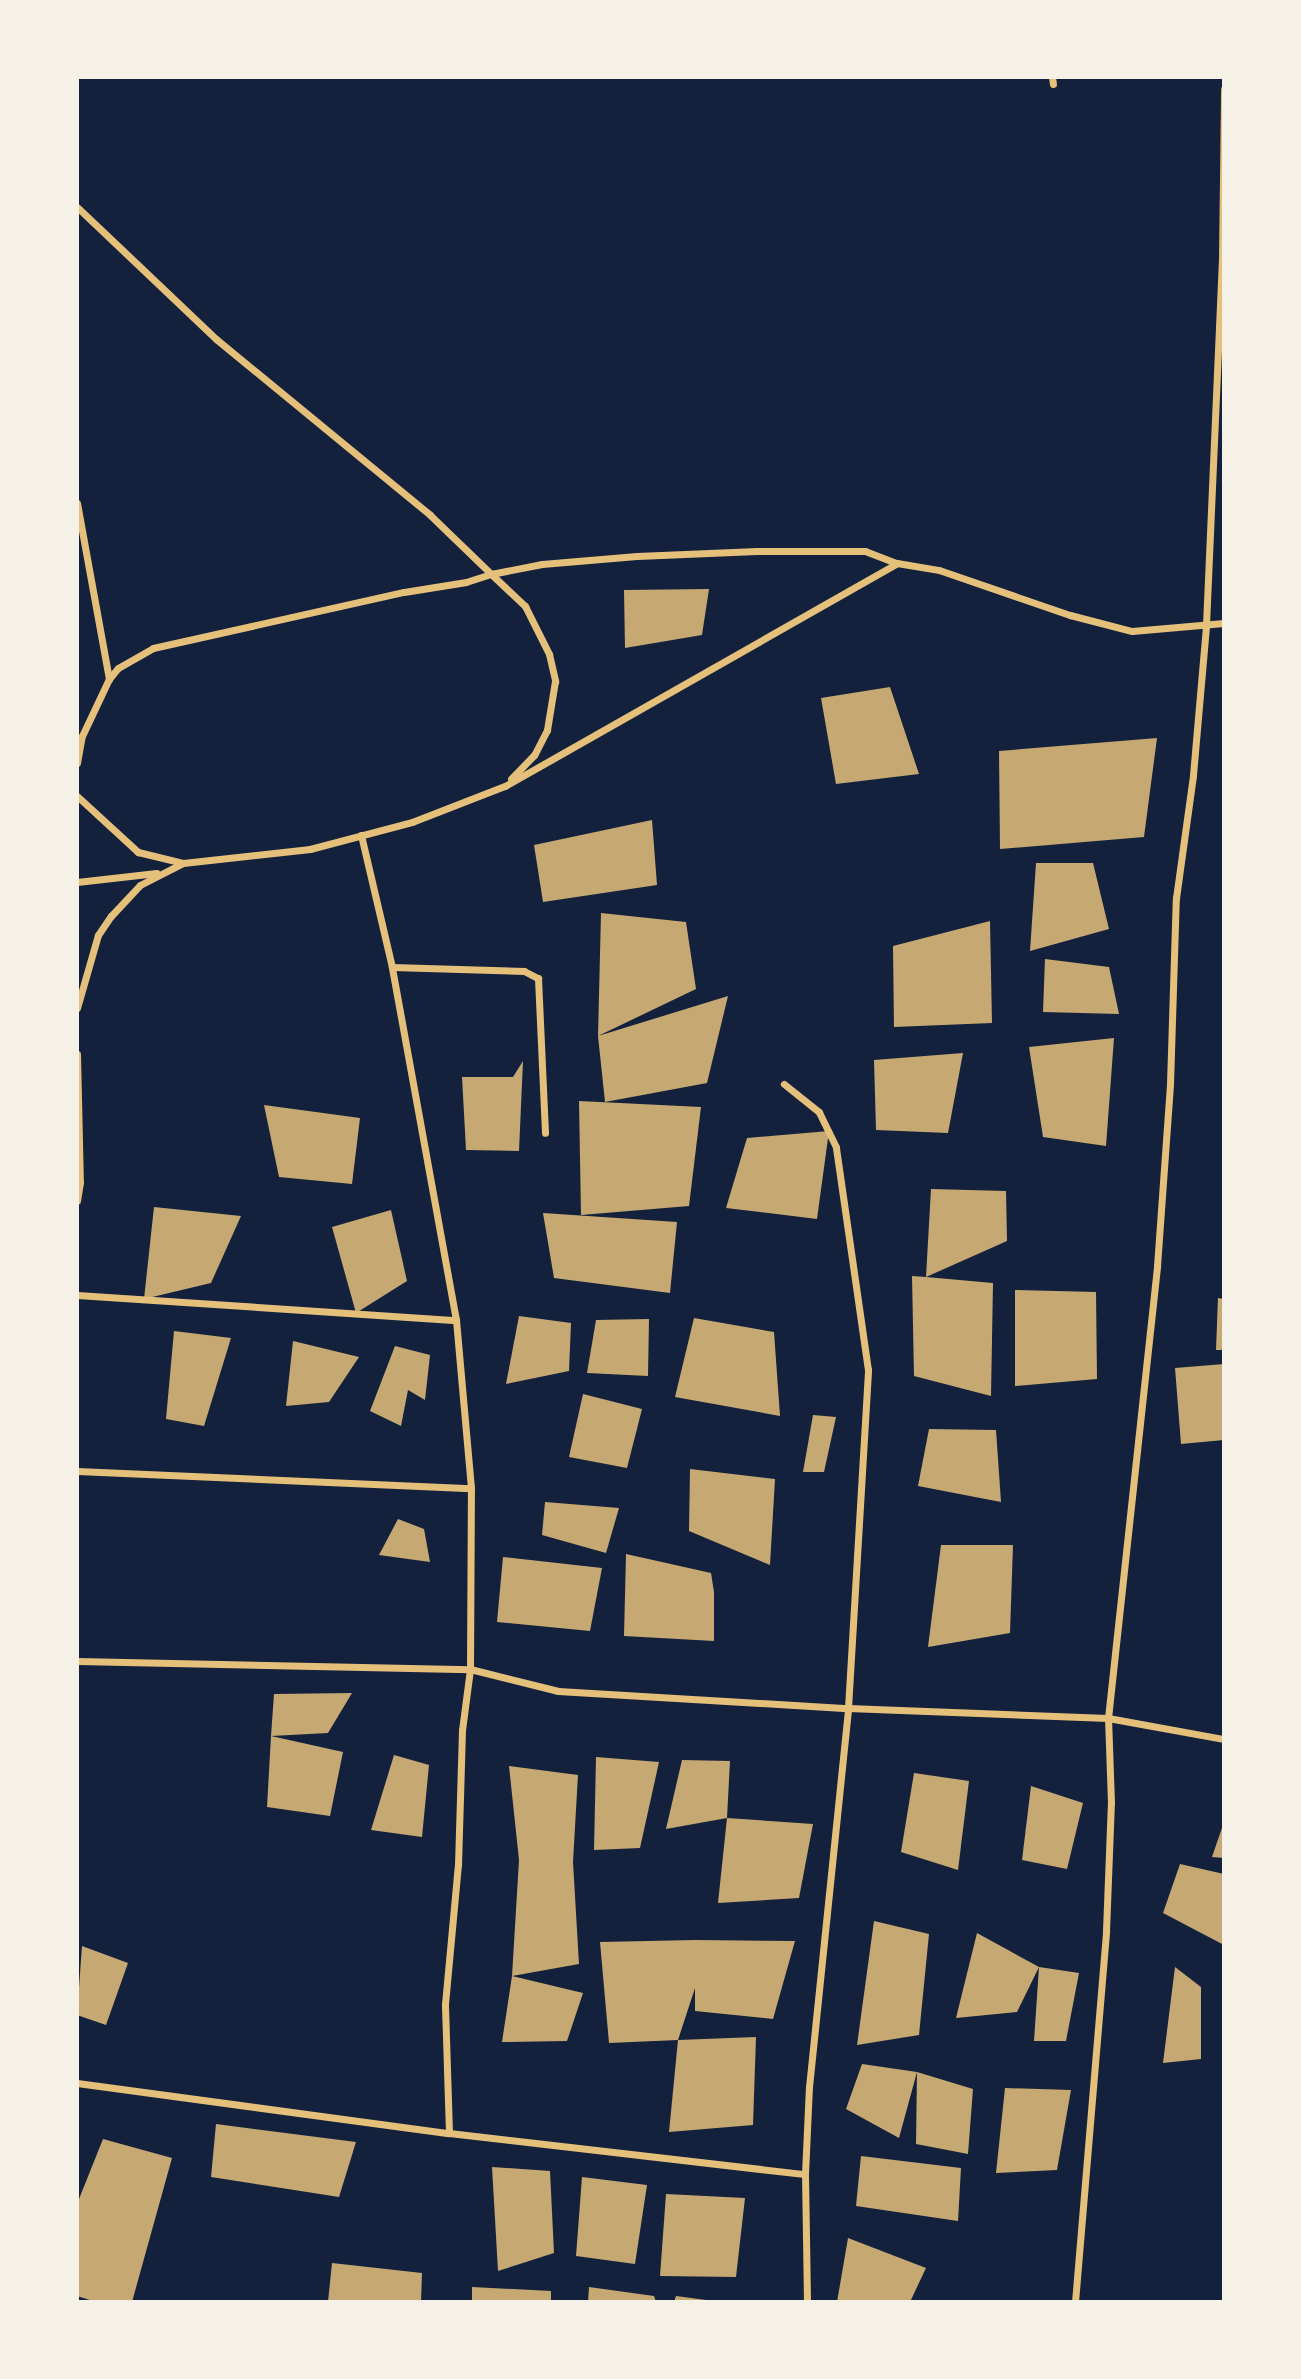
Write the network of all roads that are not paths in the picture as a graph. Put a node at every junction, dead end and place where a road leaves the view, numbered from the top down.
1 (1224, 89) edge
2 (77, 207) edge
3 (77, 503) edge
4 (897, 563) junction
5 (491, 574) junction
6 (1224, 623) edge
7 (1206, 625) junction
8 (109, 679) junction
9 (77, 763) edge
10 (505, 786) junction
11 (77, 796) edge
12 (361, 835) junction
13 (183, 863) junction
14 (160, 872) junction
15 (77, 882) edge
16 (392, 967) junction
17 (77, 1008) edge
18 (77, 1054) edge
19 (784, 1084) dead end
20 (545, 1133) dead end
21 (79, 1182) edge
22 (77, 1201) edge
23 (77, 1294) edge
24 (456, 1320) junction
25 (77, 1471) edge
26 (471, 1488) junction
27 (77, 1661) edge
28 (470, 1670) junction
29 (848, 1708) junction
30 (1108, 1718) junction
31 (1224, 1739) edge
32 (77, 2083) edge
33 (449, 2133) junction
34 (805, 2174) junction
35 (807, 2302) edge
36 (1075, 2302) edge

1 - 7 street
2 - 5 street
3 - 8 street
4 - 5 street
4 - 7 street
4 - 10 street
5 - 8 street
5 - 10 street
6 - 7 street
7 - 30 street
8 - 9 street
10 - 12 street
11 - 13 street
12 - 13 street
12 - 16 street
13 - 14 street
14 - 15 street
14 - 17 street
16 - 20 street
16 - 24 street
18 - 21 street
19 - 29 street
21 - 22 street
23 - 24 street
24 - 26 street
25 - 26 street
26 - 28 street
27 - 28 street
28 - 29 street
28 - 33 street
29 - 30 street
29 - 34 street
30 - 31 street
30 - 36 street
32 - 33 street
33 - 34 street
34 - 35 street

